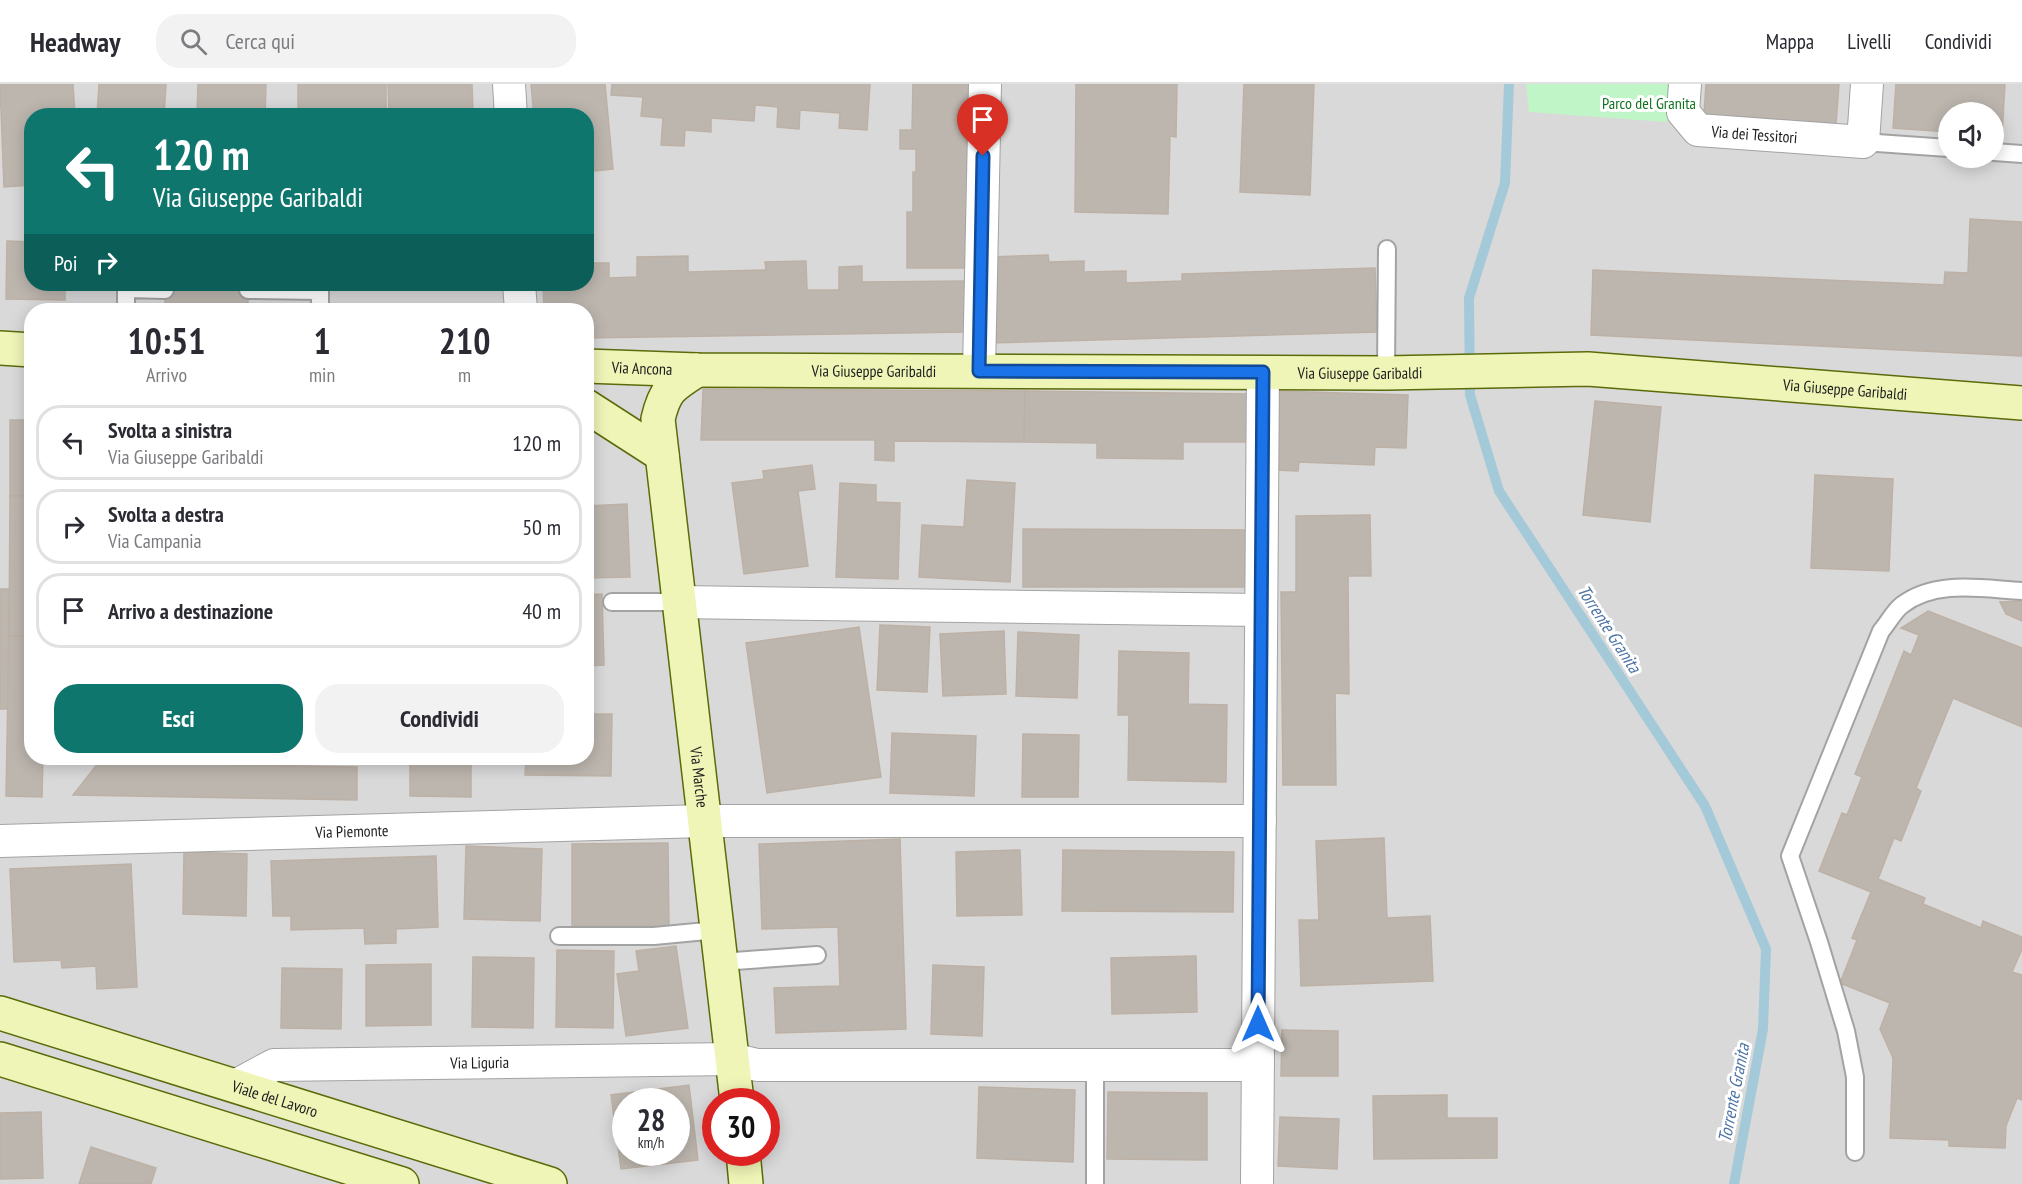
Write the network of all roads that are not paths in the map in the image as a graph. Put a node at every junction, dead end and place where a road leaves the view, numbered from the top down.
1 (509, 84) edge
2 (985, 84) edge
3 (1684, 84) edge
4 (1867, 84) edge
5 (510, 108) edge
6 (1863, 142) junction
7 (1938, 147) edge
8 (2004, 153) edge
9 (2022, 154) edge
10 (1387, 249) dead end
11 (0, 348) edge
12 (24, 350) edge
13 (594, 366) edge
14 (697, 370) junction
15 (979, 371) junction
16 (1263, 372) junction
17 (1402, 373) junction
18 (2022, 403) edge
19 (594, 411) edge
20 (662, 455) junction
21 (2022, 591) edge
22 (612, 602) dead end
23 (679, 602) junction
24 (1261, 610) junction
25 (704, 821) junction
26 (1260, 821) junction
27 (0, 841) edge
28 (717, 930) junction
29 (559, 936) dead end
30 (817, 955) dead end
31 (721, 962) junction
32 (0, 1013) edge
33 (0, 1059) edge
34 (732, 1059) junction
35 (1258, 1065) junction
36 (1095, 1066) junction
37 (235, 1086) junction
38 (735, 1088) edge
39 (1855, 1152) dead end
40 (745, 1166) edge
41 (402, 1184) edge
42 (550, 1184) edge
43 (747, 1184) edge
44 (1095, 1184) edge
45 (1257, 1184) edge

1 - 5 street
2 - 15 street
3 - 6 street, Via dei Tessitori
4 - 6 street
6 - 7 lane, Via dei Tessitori
8 - 9 lane
10 - 17 lane
11 - 12 main road
13 - 14 main road, Via Ancona
14 - 15 main road, Via Giuseppe Garibaldi
14 - 20 main road, Via Marche
15 - 16 main road, Via Giuseppe Garibaldi
16 - 17 main road, Via Giuseppe Garibaldi
16 - 24 street
17 - 18 main road, Via Giuseppe Garibaldi
19 - 20 main road
20 - 23 main road, Via Marche
21 - 39 lane
22 - 23 lane
23 - 24 street
23 - 25 main road, Via Marche
24 - 26 street
25 - 26 street, Via Piemonte
25 - 27 street, Via Piemonte
25 - 28 main road, Via Marche
26 - 35 street
28 - 29 lane
28 - 31 main road, Via Marche
30 - 31 lane
31 - 34 main road, Via Marche
32 - 37 main road, Viale del Lavoro
33 - 41 main road
34 - 36 street, Via Liguria
34 - 37 street, Via Liguria
34 - 38 main road, Via Marche
35 - 36 street, Via Liguria
35 - 45 street
36 - 44 lane
37 - 42 main road, Viale del Lavoro
40 - 43 main road

